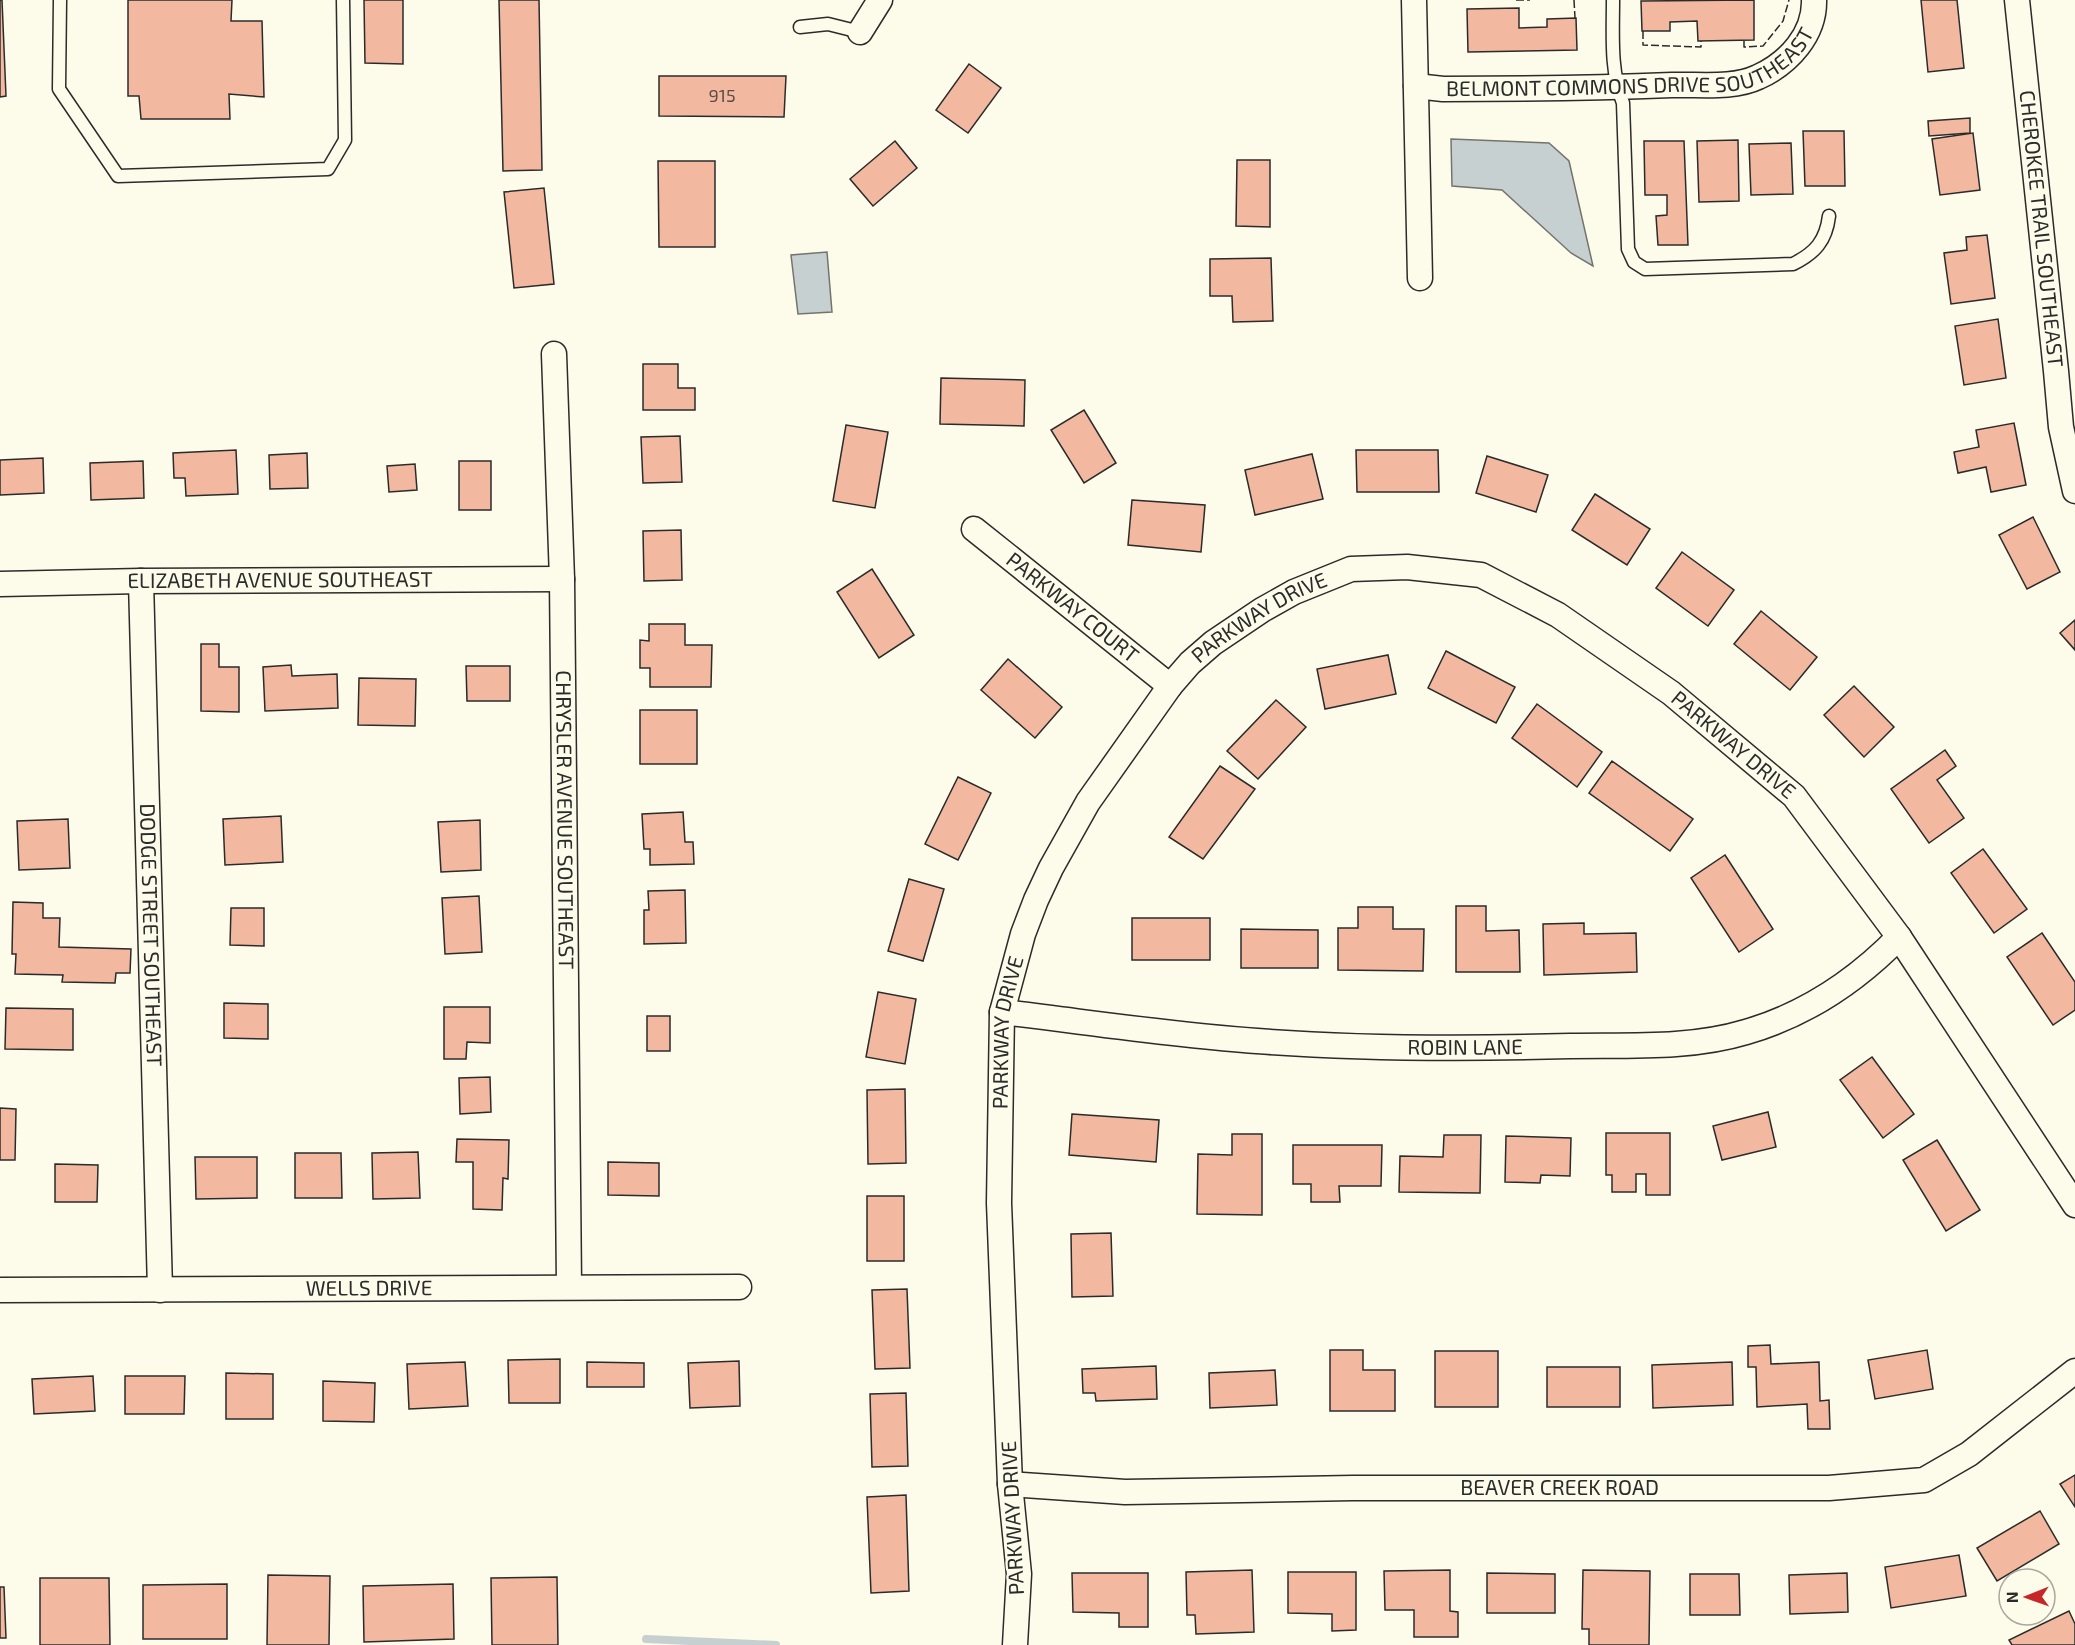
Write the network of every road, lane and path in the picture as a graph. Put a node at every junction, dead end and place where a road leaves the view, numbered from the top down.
1 (60, 0) edge
2 (343, 0) edge
3 (880, 0) edge
4 (1414, 0) edge
5 (1613, 0) edge
6 (1814, 0) edge
7 (2017, 0) edge
8 (800, 27) dead end
9 (861, 32) joint
10 (1416, 86) junction
11 (1616, 87) junction
12 (1829, 216) dead end
13 (1420, 278) dead end
14 (554, 354) dead end
15 (2075, 490) edge
16 (974, 529) dead end
17 (562, 579) junction
18 (141, 581) junction
19 (0, 584) edge
20 (1170, 686) junction
21 (1899, 937) junction
22 (1002, 1012) junction
23 (2075, 1205) edge
24 (569, 1286) junction
25 (739, 1287) dead end
26 (0, 1290) edge
27 (160, 1290) junction
28 (2075, 1371) edge
29 (1010, 1484) junction
30 (1016, 1645) edge

1 - 2 lane
3 - 9 street
4 - 10 street
5 - 11 lane
6 - 11 street, BELMONT COMMONS DRIVE SOUTHEAST
7 - 15 street, CHEROKEE TRAIL SOUTHEAST
8 - 9 lane
10 - 11 street, BELMONT COMMONS DRIVE SOUTHEAST
10 - 13 street
11 - 12 lane
14 - 17 street, CHRYSLER AVENUE SOUTHEAST
16 - 20 street, PARKWAY COURT
17 - 18 street, ELIZABETH AVENUE SOUTHEAST
17 - 24 street, CHRYSLER AVENUE SOUTHEAST
18 - 19 street, ELIZABETH AVENUE SOUTHEAST
18 - 27 street, DODGE STREET SOUTHEAST
20 - 21 street, PARKWAY DRIVE
20 - 22 street, PARKWAY DRIVE
21 - 22 street, ROBIN LANE
21 - 23 street, PARKWAY DRIVE
22 - 29 street, PARKWAY DRIVE
24 - 25 street, WELLS DRIVE
24 - 27 street, WELLS DRIVE
26 - 27 street, WELLS DRIVE
28 - 29 street, BEAVER CREEK ROAD
29 - 30 street, PARKWAY DRIVE

